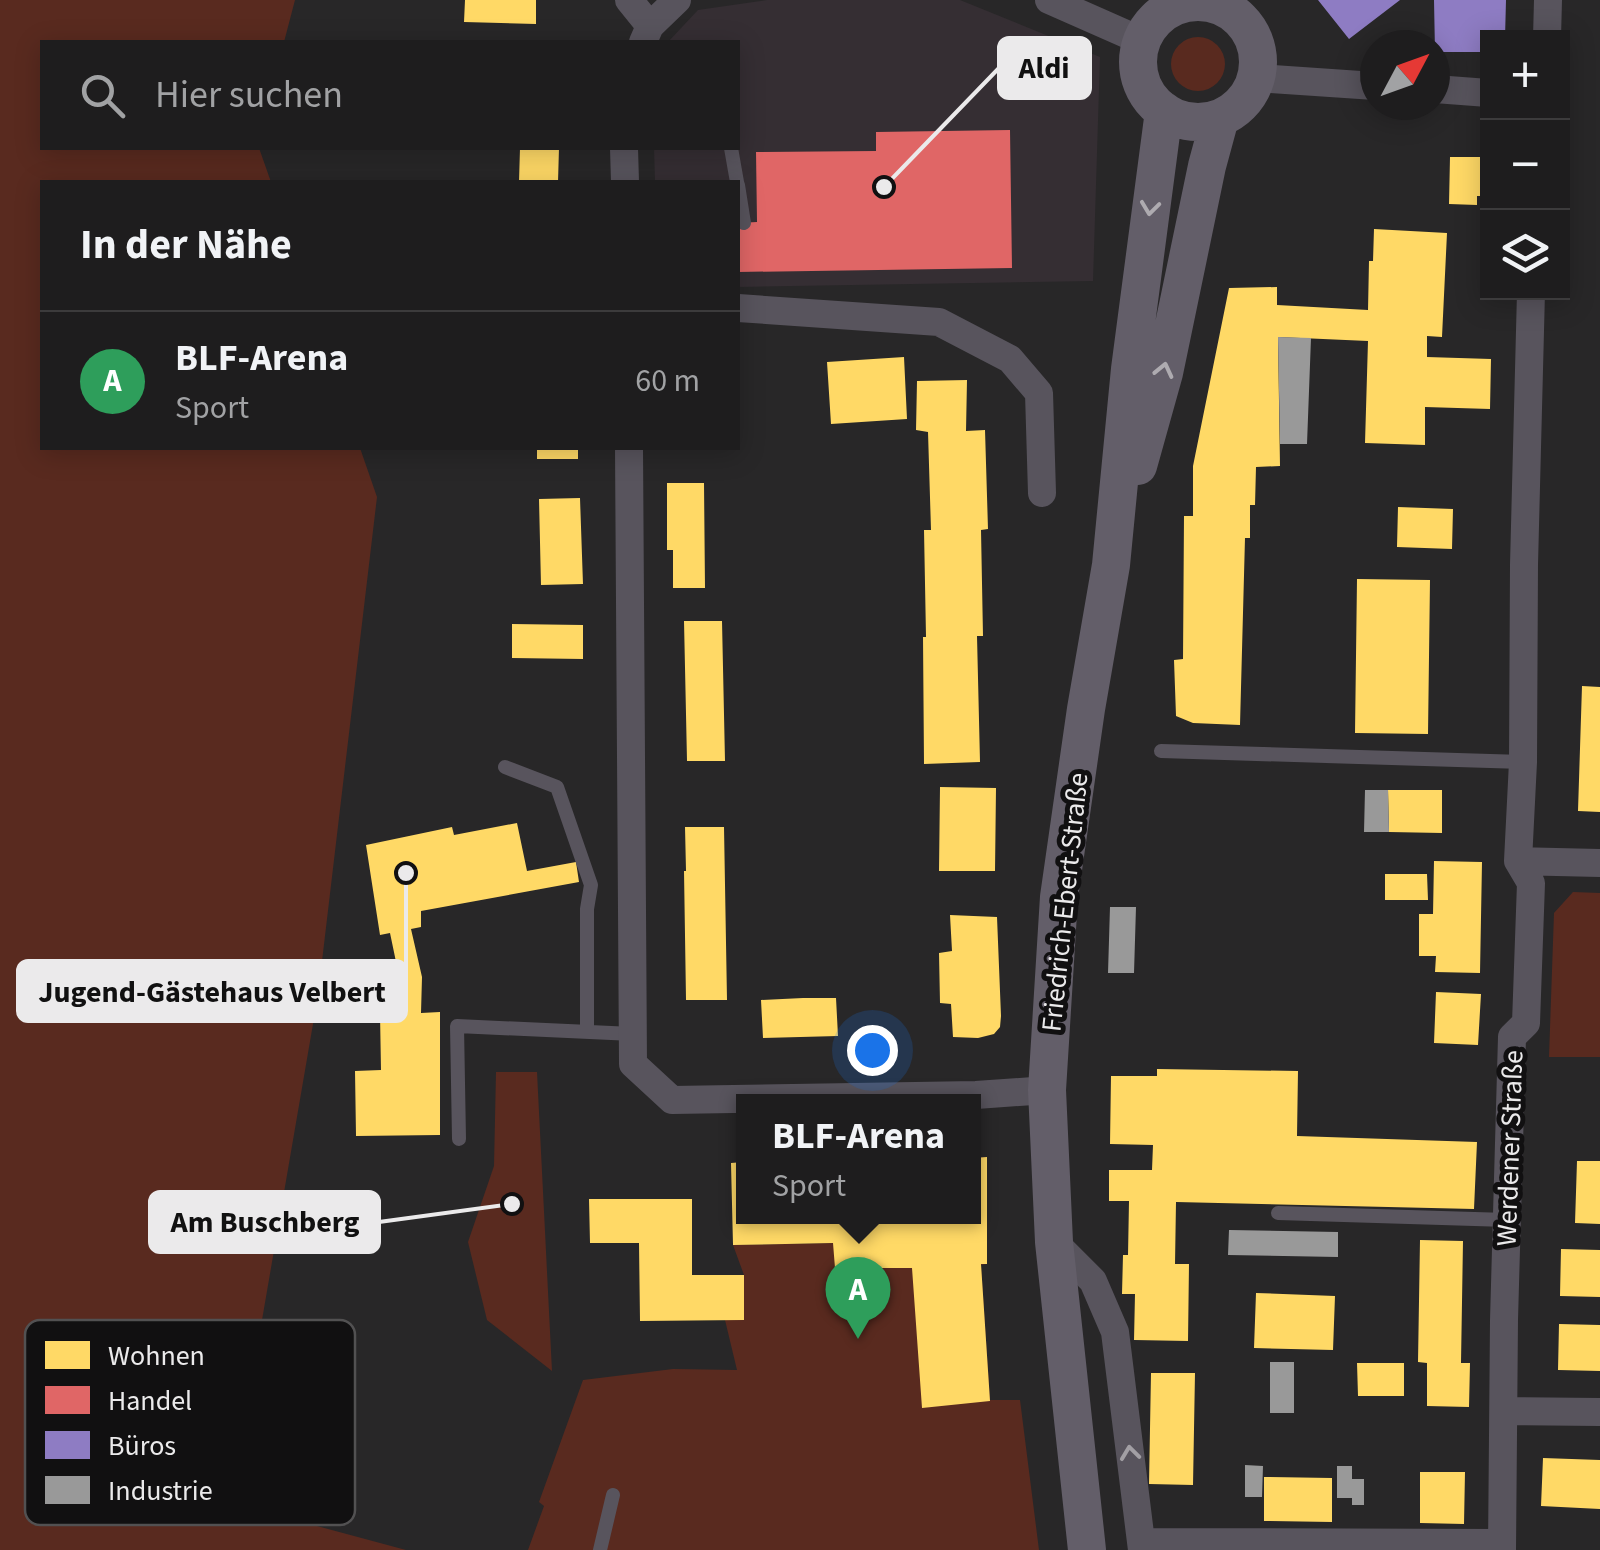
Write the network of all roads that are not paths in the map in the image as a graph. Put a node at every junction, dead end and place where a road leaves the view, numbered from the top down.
1 (629, 0) edge
2 (677, 0) edge
3 (1049, 0) edge
4 (1548, 0) edge
5 (1184, 2) edge
6 (1232, 6) edge
7 (1546, 30) edge
8 (647, 34) edge
9 (1142, 41) junction
10 (1256, 78) junction
11 (1360, 85) edge
12 (1450, 89) edge
13 (1480, 90) edge
14 (1164, 111) junction
15 (1220, 118) junction
16 (624, 150) edge
17 (731, 150) edge
18 (625, 180) edge
19 (736, 180) edge
20 (740, 201) edge
21 (744, 223) dead end
22 (1532, 300) edge
23 (740, 308) edge
24 (629, 450) edge
25 (1042, 493) dead end
26 (1111, 565) junction
27 (1161, 751) dead end
28 (1523, 762) junction
29 (505, 767) dead end
30 (1518, 861) junction
31 (1600, 863) edge
32 (588, 1032) junction
33 (633, 1034) junction
34 (1048, 1090) junction
35 (979, 1094) edge
36 (736, 1099) edge
37 (459, 1139) dead end
38 (1278, 1212) dead end
39 (1507, 1220) junction
40 (1054, 1242) junction
41 (1504, 1411) junction
42 (1600, 1412) edge
43 (613, 1495) dead end
44 (1142, 1546) edge
45 (1502, 1546) edge
46 (600, 1550) edge
47 (1088, 1550) edge

1 - 8 street
2 - 8 street
3 - 9 street
4 - 7 street
5 - 6 main road
5 - 9 main road
6 - 10 main road
9 - 14 main road
10 - 11 street
10 - 15 main road
12 - 13 street
14 - 15 main road
14 -> 26 main road, Friedrich-Ebert-Straße
26 -> 15 main road, Friedrich-Ebert-Straße
16 - 18 street
17 - 19 lane
20 - 21 lane
22 - 28 street, Werdener Straße
23 - 25 street
24 - 33 street
26 - 34 main road, Friedrich-Ebert-Straße
27 - 28 lane
28 - 30 street, Werdener Straße
29 - 32 lane
30 - 31 street
30 - 39 street, Werdener Straße
32 - 33 lane
32 - 37 lane
33 - 36 street
34 - 35 street
34 - 40 main road, Friedrich-Ebert-Straße
38 - 39 lane
39 - 41 street, Werdener Straße
44 -> 40 street
40 - 47 main road, Friedrich-Ebert-Straße
41 - 42 street
41 - 45 street, Werdener Straße
43 - 46 lane
44 - 45 street

